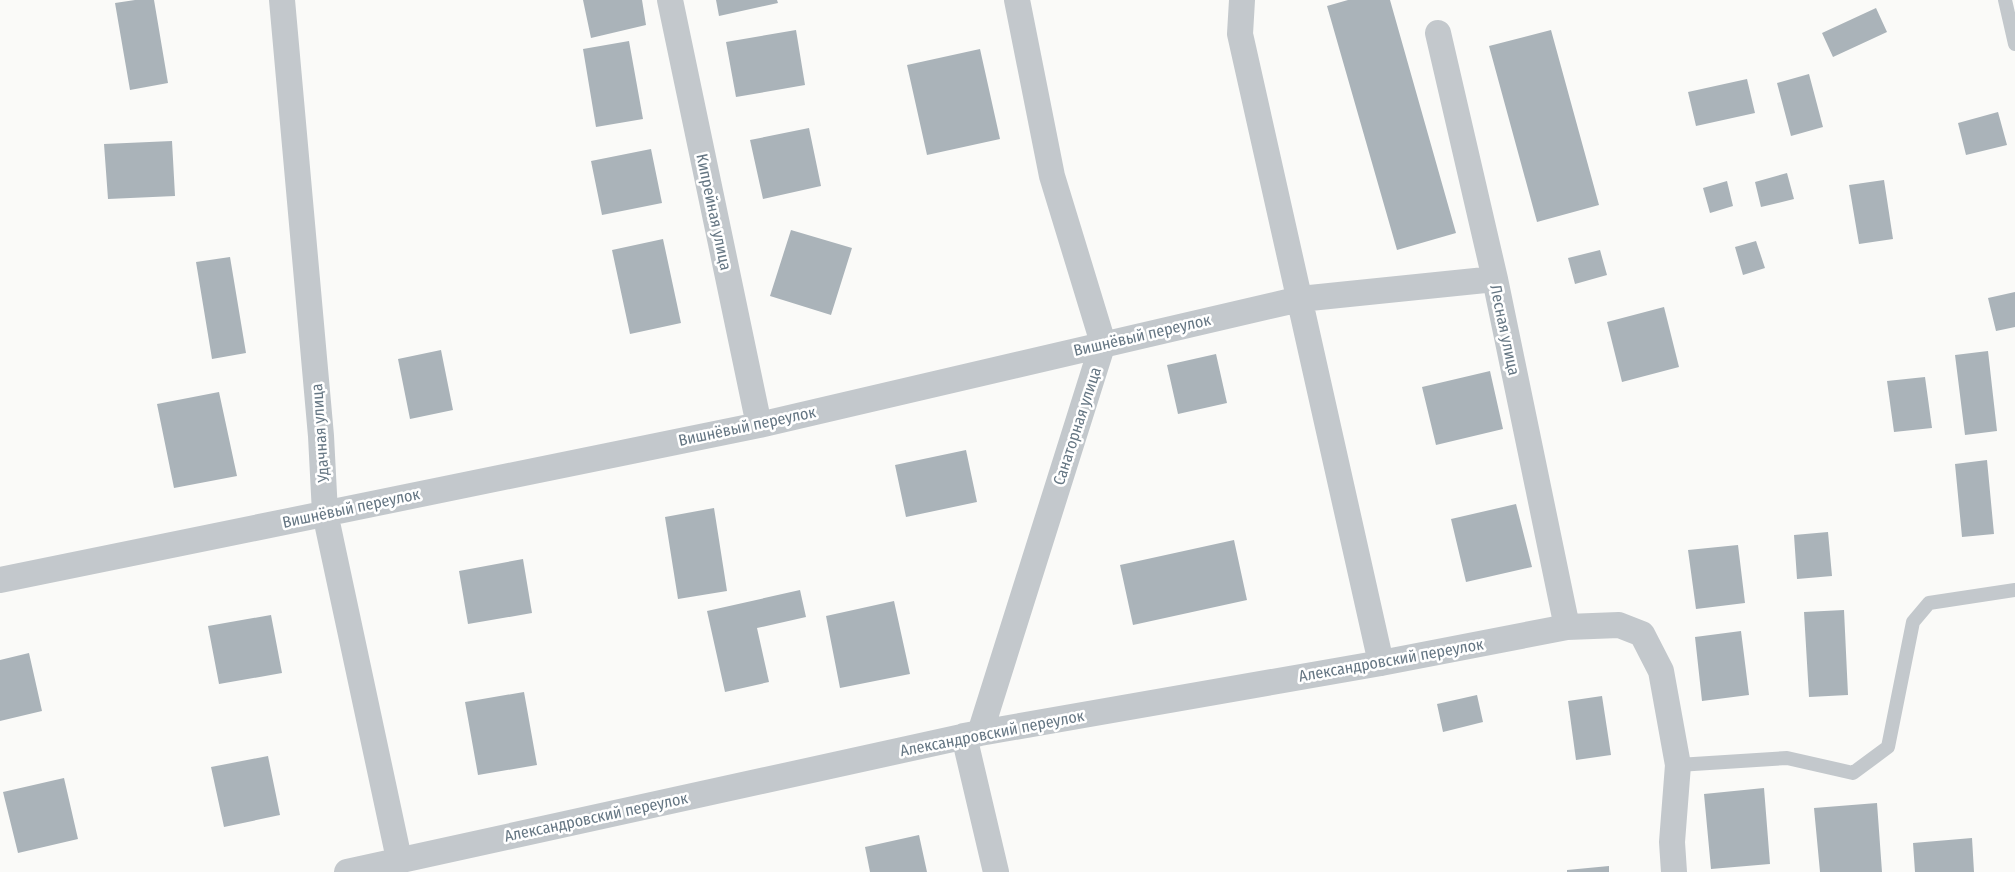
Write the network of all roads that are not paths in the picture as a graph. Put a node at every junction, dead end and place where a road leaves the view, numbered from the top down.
1 (282, 0) edge
2 (670, 0) edge
3 (1017, 0) edge
4 (1242, 0) edge
5 (2005, 0) edge
6 (1438, 34) dead end
7 (2015, 44) edge
8 (1495, 279) junction
9 (1300, 299) junction
10 (1103, 343) junction
11 (759, 425) junction
12 (325, 513) junction
13 (0, 580) edge
14 (2015, 590) edge
15 (1567, 627) junction
16 (1381, 663) junction
17 (972, 735) junction
18 (1678, 765) junction
19 (399, 859) junction
20 (444, 862) edge
21 (347, 872) edge
22 (996, 872) edge
23 (1674, 872) edge

1 - 12 street, Удачная улица
2 - 11 street, Кипрейная улица
3 - 10 street
4 - 9 street
5 - 7 lane
6 - 8 street, Лесная улица
8 - 9 street, Вишнёвый переулок
8 - 15 street, Лесная улица
9 - 10 street, Вишнёвый переулок
9 - 16 street
10 - 11 street, Вишнёвый переулок
10 - 17 street, Санаторная улица
11 - 12 street, Вишнёвый переулок
12 - 13 street, Вишнёвый переулок
12 - 19 street, Удачная улица
14 - 18 lane
15 - 16 street, Александровский переулок
15 - 18 street, Александровский переулок
16 - 17 street, Александровский переулок
17 - 20 street, Александровский переулок
17 - 22 street
18 - 23 street
19 - 20 street, Александровский переулок
19 - 21 street, Александровский переулок

